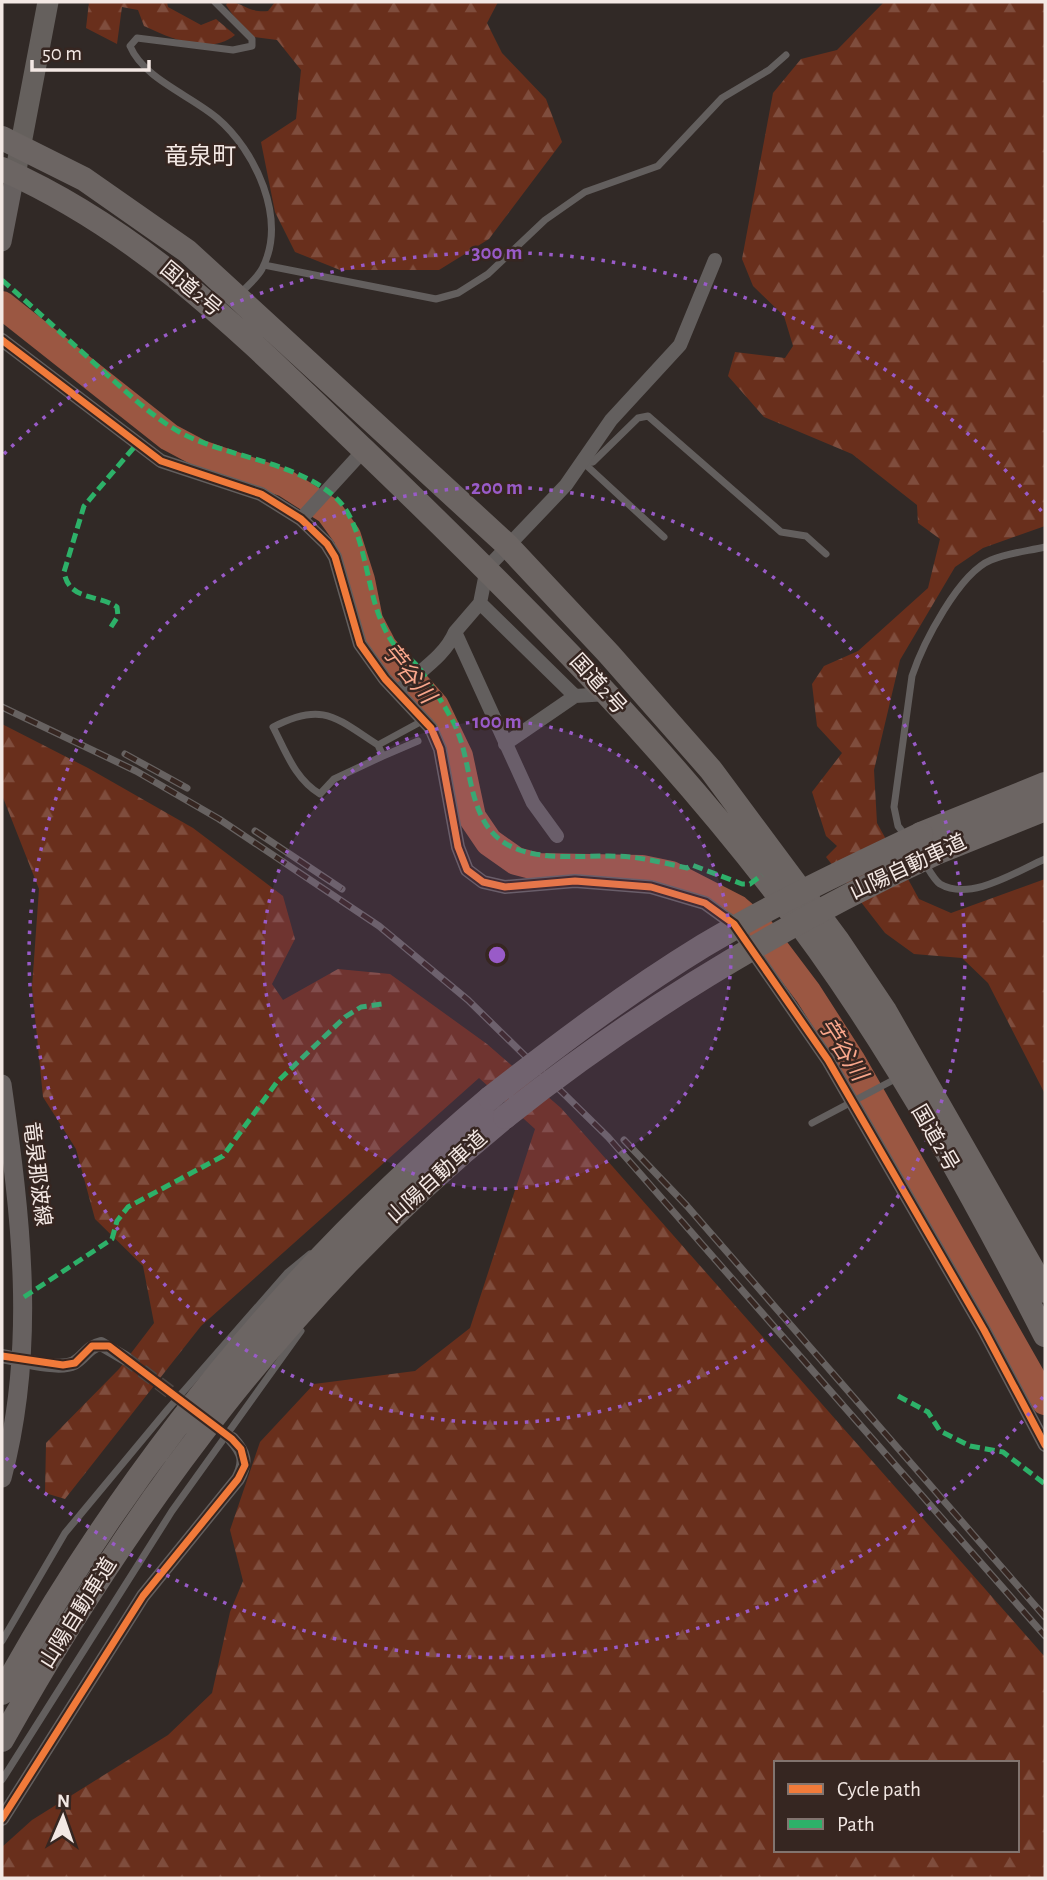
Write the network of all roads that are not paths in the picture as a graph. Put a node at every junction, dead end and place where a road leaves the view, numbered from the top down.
1 (48, 2) edge
2 (215, 2) edge
3 (786, 55) dead end
4 (11, 142) edge
5 (8, 172) edge
6 (2, 242) edge
7 (715, 260) dead end
8 (264, 265) junction
9 (238, 296) junction
10 (2, 340) edge
11 (364, 450) junction
12 (583, 465) junction
13 (303, 516) junction
14 (664, 537) dead end
15 (507, 545) junction
16 (1045, 547) edge
17 (826, 554) dead end
18 (487, 568) junction
19 (480, 603) junction
20 (455, 632) junction
21 (400, 690) junction
22 (608, 694) junction
23 (575, 696) junction
24 (425, 720) junction
25 (418, 741) dead end
26 (505, 744) junction
27 (378, 745) junction
28 (383, 756) junction
29 (1045, 784) edge
30 (1045, 809) edge
31 (557, 836) dead end
32 (921, 847) junction
33 (1045, 859) edge
34 (890, 1081) junction
35 (2, 1084) edge
36 (855, 1101) junction
37 (812, 1123) dead end
38 (411, 1183) junction
39 (1045, 1291) edge
40 (331, 1295) dead end
41 (305, 1326) dead end
42 (1045, 1335) edge
43 (2, 1356) edge
44 (125, 1358) tunnel mouth
45 (23, 1360) junction
46 (232, 1439) dead end
47 (1045, 1446) edge
48 (2, 1478) edge
49 (2, 1640) edge
50 (2, 1693) edge
51 (2, 1740) edge
52 (2, 1780) edge
53 (2, 1819) edge

1 - 4 main road
2 - 8 lane
3 - 8 lane
4 - 5 main road
4 - 9 highway, 国道2号
5 - 6 main road
5 - 11 highway, 国道2号
7 - 12 street
8 - 9 lane
9 - 15 highway, 国道2号
10 - 13 street
11 - 13 street
11 - 18 highway, 国道2号
12 - 14 lane
12 - 15 street
12 - 17 lane
13 - 21 street
15 - 18 street
15 - 39 highway, 国道2号
16 - 32 lane
18 - 19 street
18 - 22 highway, 国道2号
19 - 20 street
19 - 23 street
20 - 21 street
20 - 26 street
21 - 24 street
22 - 23 street
22 - 34 highway, 国道2号
23 - 26 street
24 - 27 lane
24 - 36 street
25 - 28 lane
26 - 31 street
27 - 28 lane
27 - 28 lane
29 - 32 highway, 山陽自動車道
30 - 32 highway, 山陽自動車道
32 - 33 lane
32 - 38 highway, 山陽自動車道, bridge
34 - 36 lane
34 - 42 highway, 国道2号
35 - 45 main road, 竜泉那波線
36 - 37 lane
36 - 47 street
38 - 40 lane
38 - 49 lane
38 - 50 highway, 山陽自動車道
38 - 51 highway, 山陽自動車道
41 - 52 lane
43 - 45 street
44 - 45 street
45 - 48 main road, 竜泉那波線
46 - 53 street

